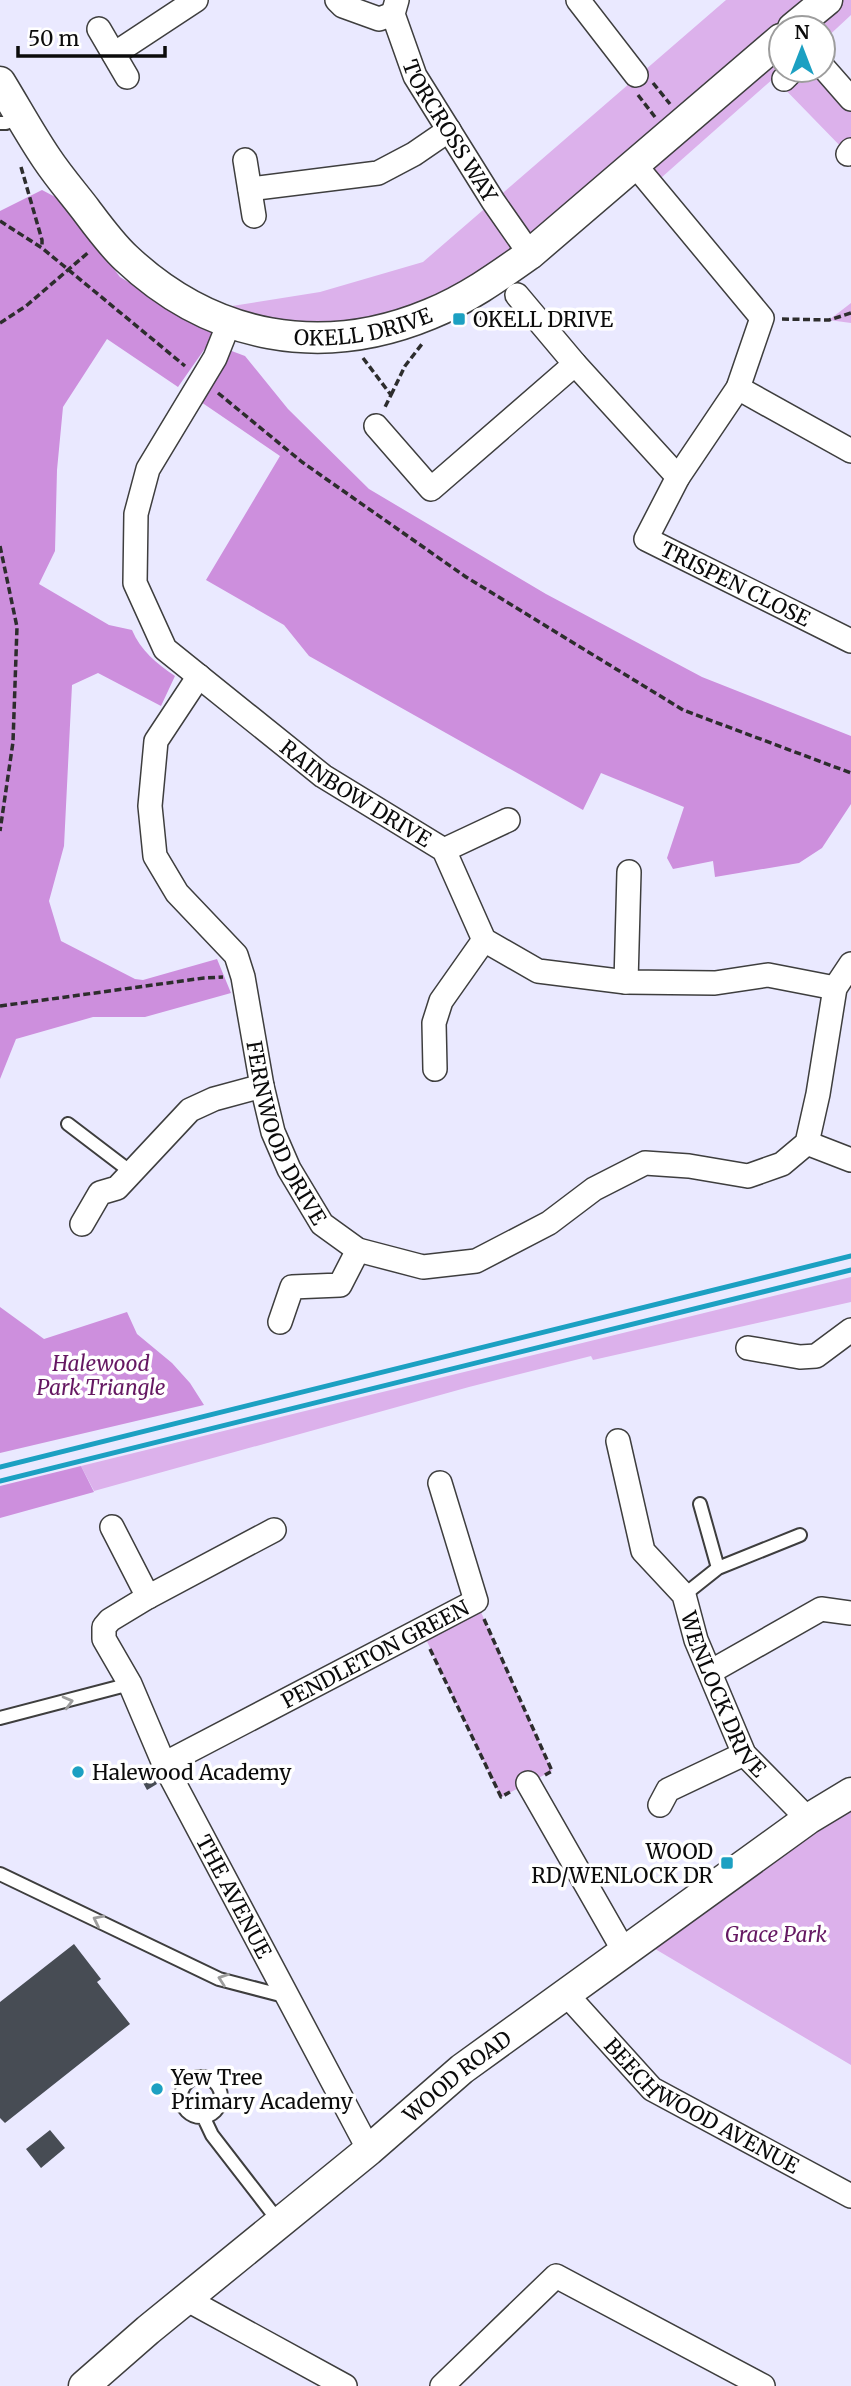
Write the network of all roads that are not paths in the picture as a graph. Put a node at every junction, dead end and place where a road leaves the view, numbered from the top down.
1 (196, 0) edge
2 (337, 0) edge
3 (578, 0) edge
4 (827, 0) edge
5 (395, 7) edge
6 (810, 14) edge
7 (99, 29) dead end
8 (767, 50) edge
9 (114, 54) junction
10 (636, 75) road end
11 (127, 77) dead end
12 (0, 82) edge
13 (837, 83) edge
14 (851, 99) edge
15 (11, 120) edge
16 (449, 130) junction
17 (245, 160) dead end
18 (635, 165) junction
19 (250, 189) junction
20 (254, 216) dead end
21 (530, 254) junction
22 (517, 295) dead end
23 (229, 323) junction
24 (575, 364) junction
25 (738, 388) junction
26 (376, 426) road end
27 (851, 451) edge
28 (678, 477) junction
29 (851, 641) edge
30 (199, 676) junction
31 (508, 820) dead end
32 (444, 850) junction
33 (628, 872) dead end
34 (484, 940) junction
35 (851, 964) edge
36 (626, 982) junction
37 (835, 988) junction
38 (435, 1069) dead end
39 (261, 1086) junction
40 (68, 1124) dead end
41 (807, 1143) junction
42 (851, 1160) edge
43 (131, 1172) junction
44 (82, 1224) dead end
45 (358, 1250) junction
46 (281, 1322) dead end
47 (851, 1330) edge
48 (747, 1348) dead end
49 (618, 1441) dead end
50 (440, 1483) dead end
51 (700, 1504) dead end
52 (112, 1527) dead end
53 (274, 1530) dead end
54 (800, 1535) dead end
55 (718, 1568) junction
56 (684, 1595) junction
57 (148, 1597) junction
58 (851, 1612) edge
59 (710, 1672) junction
60 (130, 1684) junction
61 (0, 1718) edge
62 (744, 1755) junction
63 (164, 1764) junction
64 (528, 1783) road end
65 (851, 1793) edge
66 (660, 1805) dead end
67 (808, 1819) junction
68 (0, 1874) edge
69 (624, 1951) junction
70 (566, 1995) junction
71 (289, 1997) junction
72 (204, 2116) dead end
73 (369, 2150) junction
74 (851, 2196) edge
75 (279, 2223) junction
76 (186, 2299) junction
77 (83, 2386) edge
78 (345, 2386) edge
79 (442, 2386) edge
80 (763, 2386) edge

1 - 9 street
2 - 5 street
3 - 10 street
4 - 6 street
5 - 16 street, TORCROSS WAY
7 - 9 street
8 - 18 street, OKELL DRIVE
9 - 11 street
12 - 15 street, OKELL DRIVE
13 - 14 street
15 - 23 street, OKELL DRIVE
16 - 19 street
16 - 21 street, TORCROSS WAY
17 - 19 street
18 - 21 street, OKELL DRIVE
18 - 25 street, TRISPEN CLOSE
19 - 20 street
21 - 23 street, OKELL DRIVE
22 - 24 street
23 - 30 street, RAINBOW DRIVE
24 - 26 street
24 - 28 street
25 - 27 street
25 - 28 street, TRISPEN CLOSE
28 - 29 street, TRISPEN CLOSE
30 - 32 street, RAINBOW DRIVE
30 - 39 street, FERNWOOD DRIVE
31 - 32 street
32 - 34 street, RAINBOW DRIVE
33 - 36 street
34 - 36 street
34 - 38 street
35 - 37 street
36 - 37 street
37 - 41 street
39 - 43 street
39 - 45 street, FERNWOOD DRIVE
40 - 43 lane
41 - 42 street
41 - 45 street, FERNWOOD DRIVE
43 - 44 street
45 - 46 street
47 - 48 street
49 - 56 street, WENLOCK DRIVE
50 - 63 street, PENDLETON GREEN
51 - 55 lane
52 - 57 street
53 - 57 street
54 - 55 lane
55 - 56 lane
56 - 59 street, WENLOCK DRIVE
57 - 60 street, THE AVENUE
58 - 59 street
59 - 62 street, WENLOCK DRIVE
61 -> 60 lane
60 - 63 street, THE AVENUE
62 - 66 street
62 - 67 street, WENLOCK DRIVE
63 - 71 street, THE AVENUE
64 - 69 street
65 - 67 street, WOOD ROAD
67 - 69 street, WOOD ROAD
71 -> 68 lane
69 - 70 street, WOOD ROAD
70 - 73 street, WOOD ROAD
70 - 74 street, BEECHWOOD AVENUE
71 - 73 street, THE AVENUE
72 - 75 lane
73 - 75 street, WOOD ROAD
75 - 76 street, WOOD ROAD
76 - 77 street, WOOD ROAD
76 - 78 street
79 - 80 street

